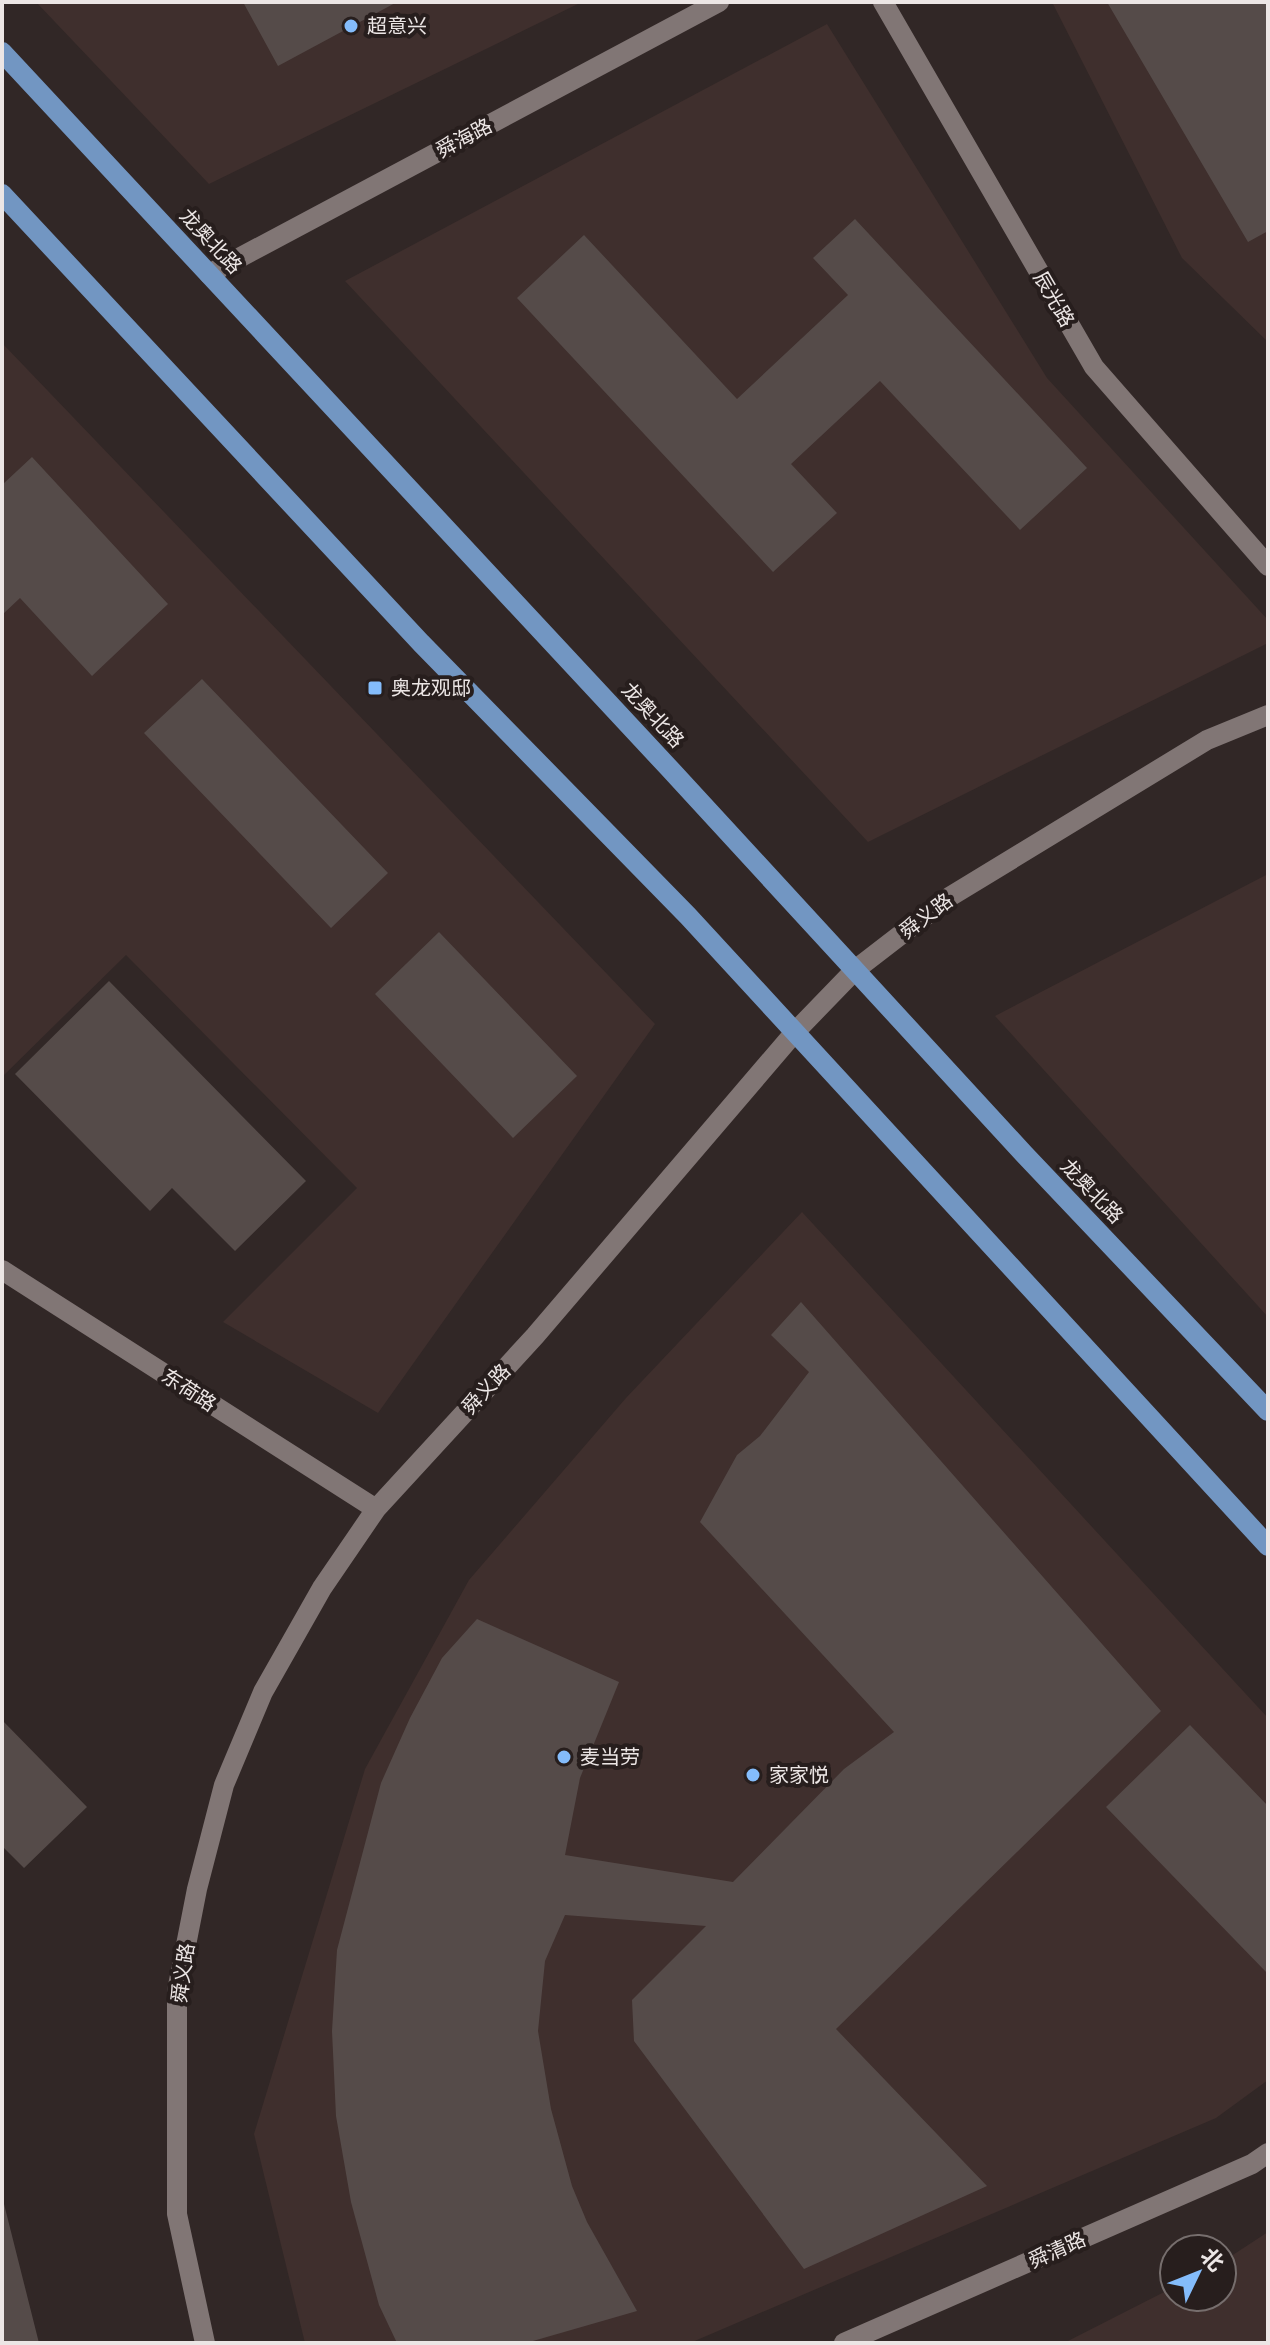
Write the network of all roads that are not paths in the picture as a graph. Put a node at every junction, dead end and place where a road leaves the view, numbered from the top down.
1 (719, 2) edge
2 (883, 2) edge
3 (2, 52) edge
4 (2, 194) edge
5 (209, 274) junction
6 (1268, 566) edge
7 (1268, 715) edge
8 (855, 970) junction
9 (795, 1032) junction
10 (2, 1270) edge
11 (1268, 1411) edge
12 (376, 1509) junction
13 (1268, 1546) edge
14 (1268, 2153) edge
15 (205, 2343) edge
16 (844, 2343) edge

1 - 5 street, 舜海路
2 - 6 street, 辰光路
3 - 5 main road, 龙奥北路
4 - 9 main road
5 - 8 main road, 龙奥北路
7 - 8 street, 舜义路
8 - 9 street, 舜义路
8 - 11 main road, 龙奥北路
9 - 12 street, 舜义路
9 - 13 main road
10 - 12 street, 东荷路
12 - 15 street, 舜义路
14 - 16 street, 舜清路

